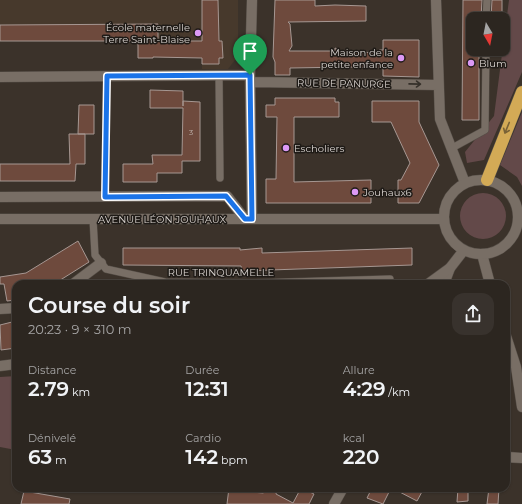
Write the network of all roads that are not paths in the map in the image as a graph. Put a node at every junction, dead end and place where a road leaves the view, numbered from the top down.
1 (252, 0) edge
2 (436, 0) edge
3 (487, 0) edge
4 (486, 12) edge
5 (486, 56) edge
6 (219, 75) junction
7 (0, 77) edge
8 (250, 78) junction
9 (438, 85) junction
10 (522, 92) edge
11 (452, 148) junction
12 (220, 178) dead end
13 (487, 180) junction
14 (465, 183) junction
15 (0, 197) edge
16 (520, 214) edge
17 (93, 218) junction
18 (0, 219) edge
19 (249, 219) junction
20 (444, 219) junction
21 (464, 250) junction
22 (482, 254) junction
23 (101, 263) junction
24 (450, 268) junction
25 (390, 279) dead end
26 (78, 280) edge
27 (156, 280) edge
28 (356, 280) edge
29 (434, 280) edge
30 (438, 280) edge
31 (446, 280) edge
32 (489, 280) edge
33 (12, 308) edge
34 (0, 309) edge
35 (510, 348) edge
36 (12, 364) edge
37 (0, 366) edge
38 (522, 407) edge
39 (510, 457) edge
40 (522, 458) edge
41 (341, 492) edge
42 (334, 504) edge

1 - 8 street
2 - 9 street
3 - 4 lane
5 - 11 lane
6 - 7 street, RUE DE PANURGE
6 - 8 street, RUE DE PANURGE
6 - 12 lane
8 -> 9 street, RUE DE PANURGE
8 - 19 street
9 - 11 street
10 -> 13 highway
11 - 14 street
13 - 14 street
13 - 16 street
14 - 20 street
15 - 19 street
16 - 22 street
17 - 18 street, AVENUE LÉON JOUHAUX
17 - 19 street, AVENUE LÉON JOUHAUX
17 - 23 lane
19 - 20 street, AVENUE LÉON JOUHAUX
20 - 21 street
21 - 22 street
21 - 24 street
22 - 32 street
23 - 26 street
23 - 27 lane, RUE TRINQUAMELLE
24 - 29 street
24 - 30 lane
24 - 31 street
25 - 28 lane, RUE TRINQUAMELLE
33 - 34 street
35 - 38 street
36 - 37 street
39 - 40 street
41 - 42 street

